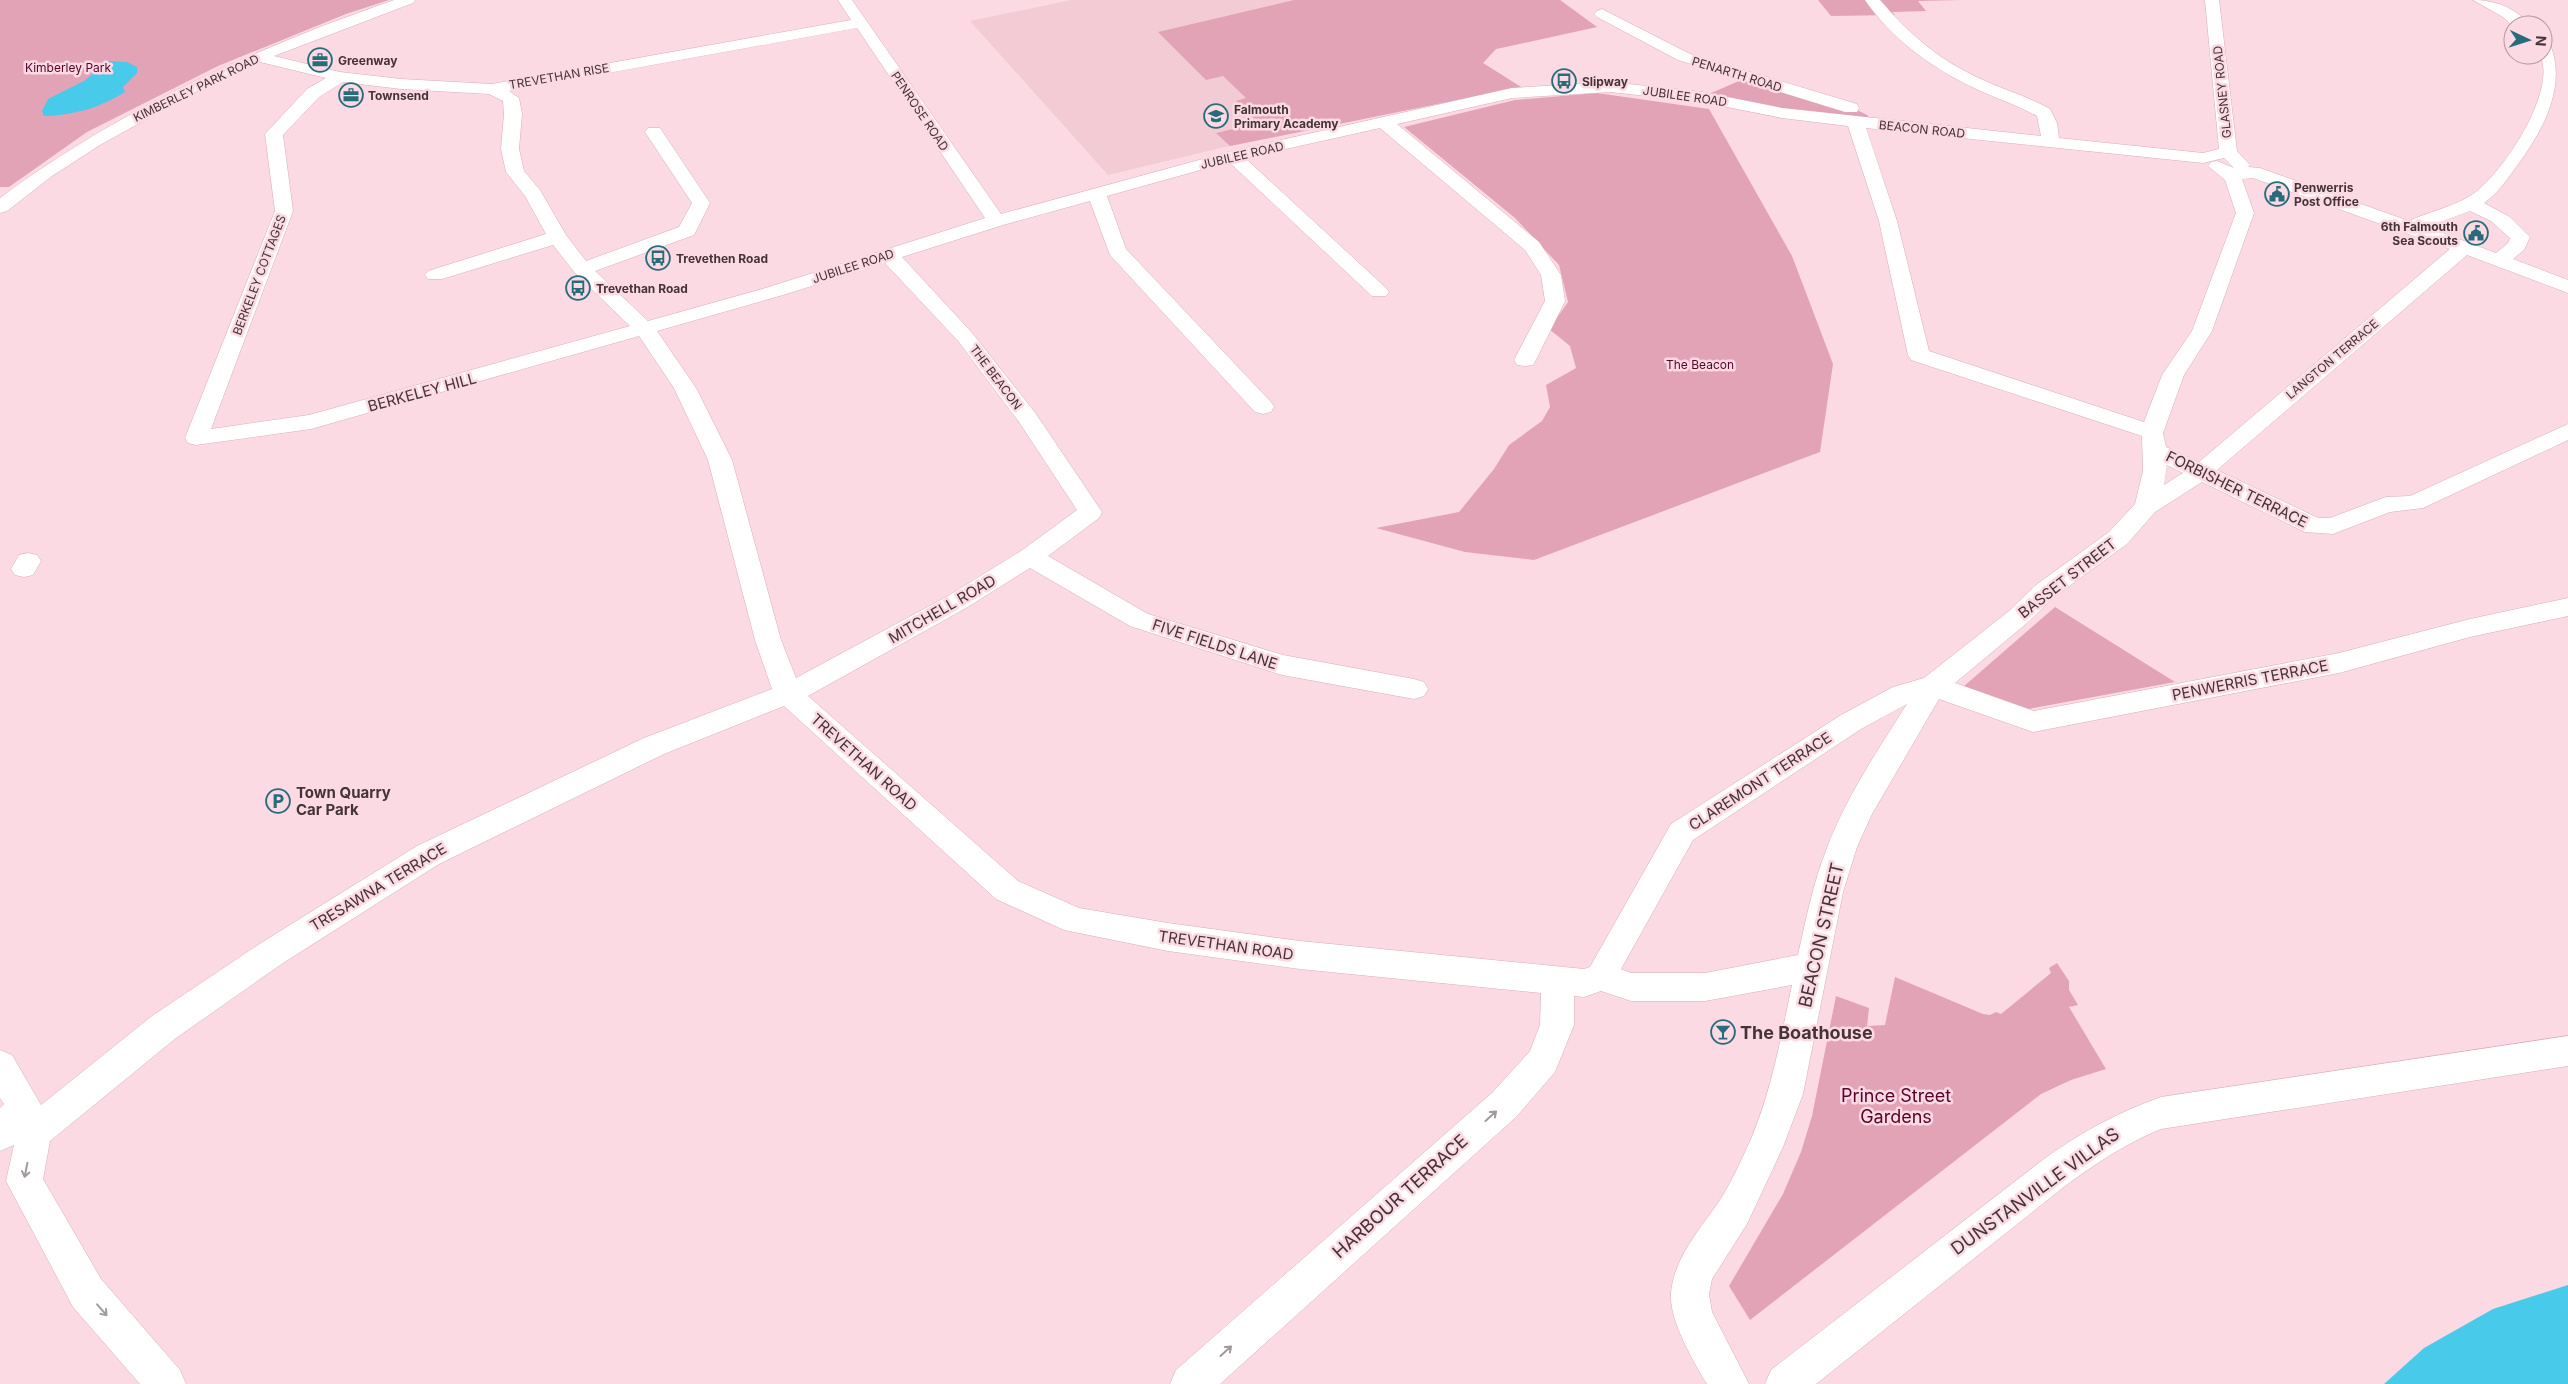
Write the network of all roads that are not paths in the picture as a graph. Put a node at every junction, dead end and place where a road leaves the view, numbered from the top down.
1 (408, 0) edge
2 (844, 0) edge
3 (1872, 0) edge
4 (2212, 0) edge
5 (2480, 0) edge
6 (1602, 14) dead end
7 (2509, 15) edge
8 (860, 23) junction
9 (258, 58) junction
10 (2553, 59) edge
11 (340, 77) junction
12 (492, 89) junction
13 (1856, 122) junction
14 (1385, 123) junction
15 (1875, 124) junction
16 (654, 132) dead end
17 (2051, 142) junction
18 (2228, 152) junction
19 (1232, 156) junction
20 (2203, 158) junction
21 (2254, 172) junction
22 (2231, 175) junction
23 (1097, 193) junction
24 (4, 201) edge
25 (2470, 204) junction
26 (996, 221) junction
27 (2410, 228) junction
28 (557, 238) junction
29 (2464, 247) junction
30 (888, 254) junction
31 (2499, 260) junction
32 (582, 269) junction
33 (435, 275) dead end
34 (2568, 287) edge
35 (1379, 292) dead end
36 (644, 328) junction
37 (1919, 355) joint
38 (1524, 360) dead end
39 (1263, 406) dead end
40 (2568, 431) edge
41 (196, 438) joint
42 (2154, 441) junction
43 (2201, 472) junction
44 (2146, 507) junction
45 (1090, 512) joint
46 (1030, 557) junction
47 (2568, 607) edge
48 (1933, 686) junction
49 (1414, 689) dead end
50 (788, 694) junction
51 (1811, 967) junction
52 (1601, 976) junction
53 (1558, 979) junction
54 (2568, 1051) edge
55 (0, 1066) edge
56 (19, 1124) edge
57 (166, 1384) edge
58 (1190, 1384) edge
59 (1729, 1384) edge
60 (1785, 1384) edge

1 - 9 street, KIMBERLEY PARK ROAD
2 - 8 street, PENROSE ROAD
3 - 17 street
4 - 18 street, GLASNEY ROAD
5 - 7 street
6 - 15 street, PENARTH ROAD
8 - 12 street, TREVETHAN RISE
8 - 26 street, PENROSE ROAD
9 - 11 street, TREVETHAN RISE
9 - 24 street, KIMBERLEY PARK ROAD
10 - 25 street
11 - 12 street, TREVETHAN RISE
11 - 41 street, BERKELEY COTTAGES
12 - 28 street, TREVETHAN ROAD
13 - 14 street, JUBILEE ROAD
13 - 15 street, BEACON ROAD
13 - 37 street, BEACON ROAD
14 - 19 street, JUBILEE ROAD
14 - 38 street
15 - 17 street, BEACON ROAD
16 - 32 street
17 - 20 street, BEACON ROAD
18 - 20 street, BEACON ROAD
18 - 21 street, GLASNEY ROAD
19 - 23 street, JUBILEE ROAD
19 - 35 street
20 - 22 street
21 - 22 street
21 - 27 street
22 - 42 street
23 - 26 street, JUBILEE ROAD
23 - 39 street
25 - 27 street
25 - 31 street
26 - 30 street, JUBILEE ROAD
27 - 29 street
28 - 32 street, TREVETHAN ROAD
28 - 33 street
29 - 31 street
29 - 43 street, LANGTON TERRACE
30 - 36 street, JUBILEE ROAD
30 - 45 street, THE BEACON
31 - 34 street
32 - 36 street, TREVETHAN ROAD
36 - 41 street, BERKELEY HILL
36 - 50 street, TREVETHAN ROAD
37 - 42 street, FORBISHER TERRACE
40 - 43 street, FORBISHER TERRACE
42 - 43 street, FORBISHER TERRACE
42 - 44 street
43 - 44 street, BASSET STREET
44 - 48 street, BASSET STREET
45 - 46 street, MITCHELL ROAD
46 - 49 street, FIVE FIELDS LANE
46 - 50 street, MITCHELL ROAD
47 - 48 street, PENWERRIS TERRACE
48 - 51 street, BEACON STREET
48 - 52 street, CLAREMONT TERRACE
50 - 53 street, TREVETHAN ROAD
50 - 56 street, TRESAWNA TERRACE
51 - 52 street
51 - 59 street, BEACON STREET
52 - 53 street, TREVETHAN ROAD
58 -> 53 street, HARBOUR TERRACE
54 - 60 street, DUNSTANVILLE VILLAS
55 - 56 street
56 -> 57 street

